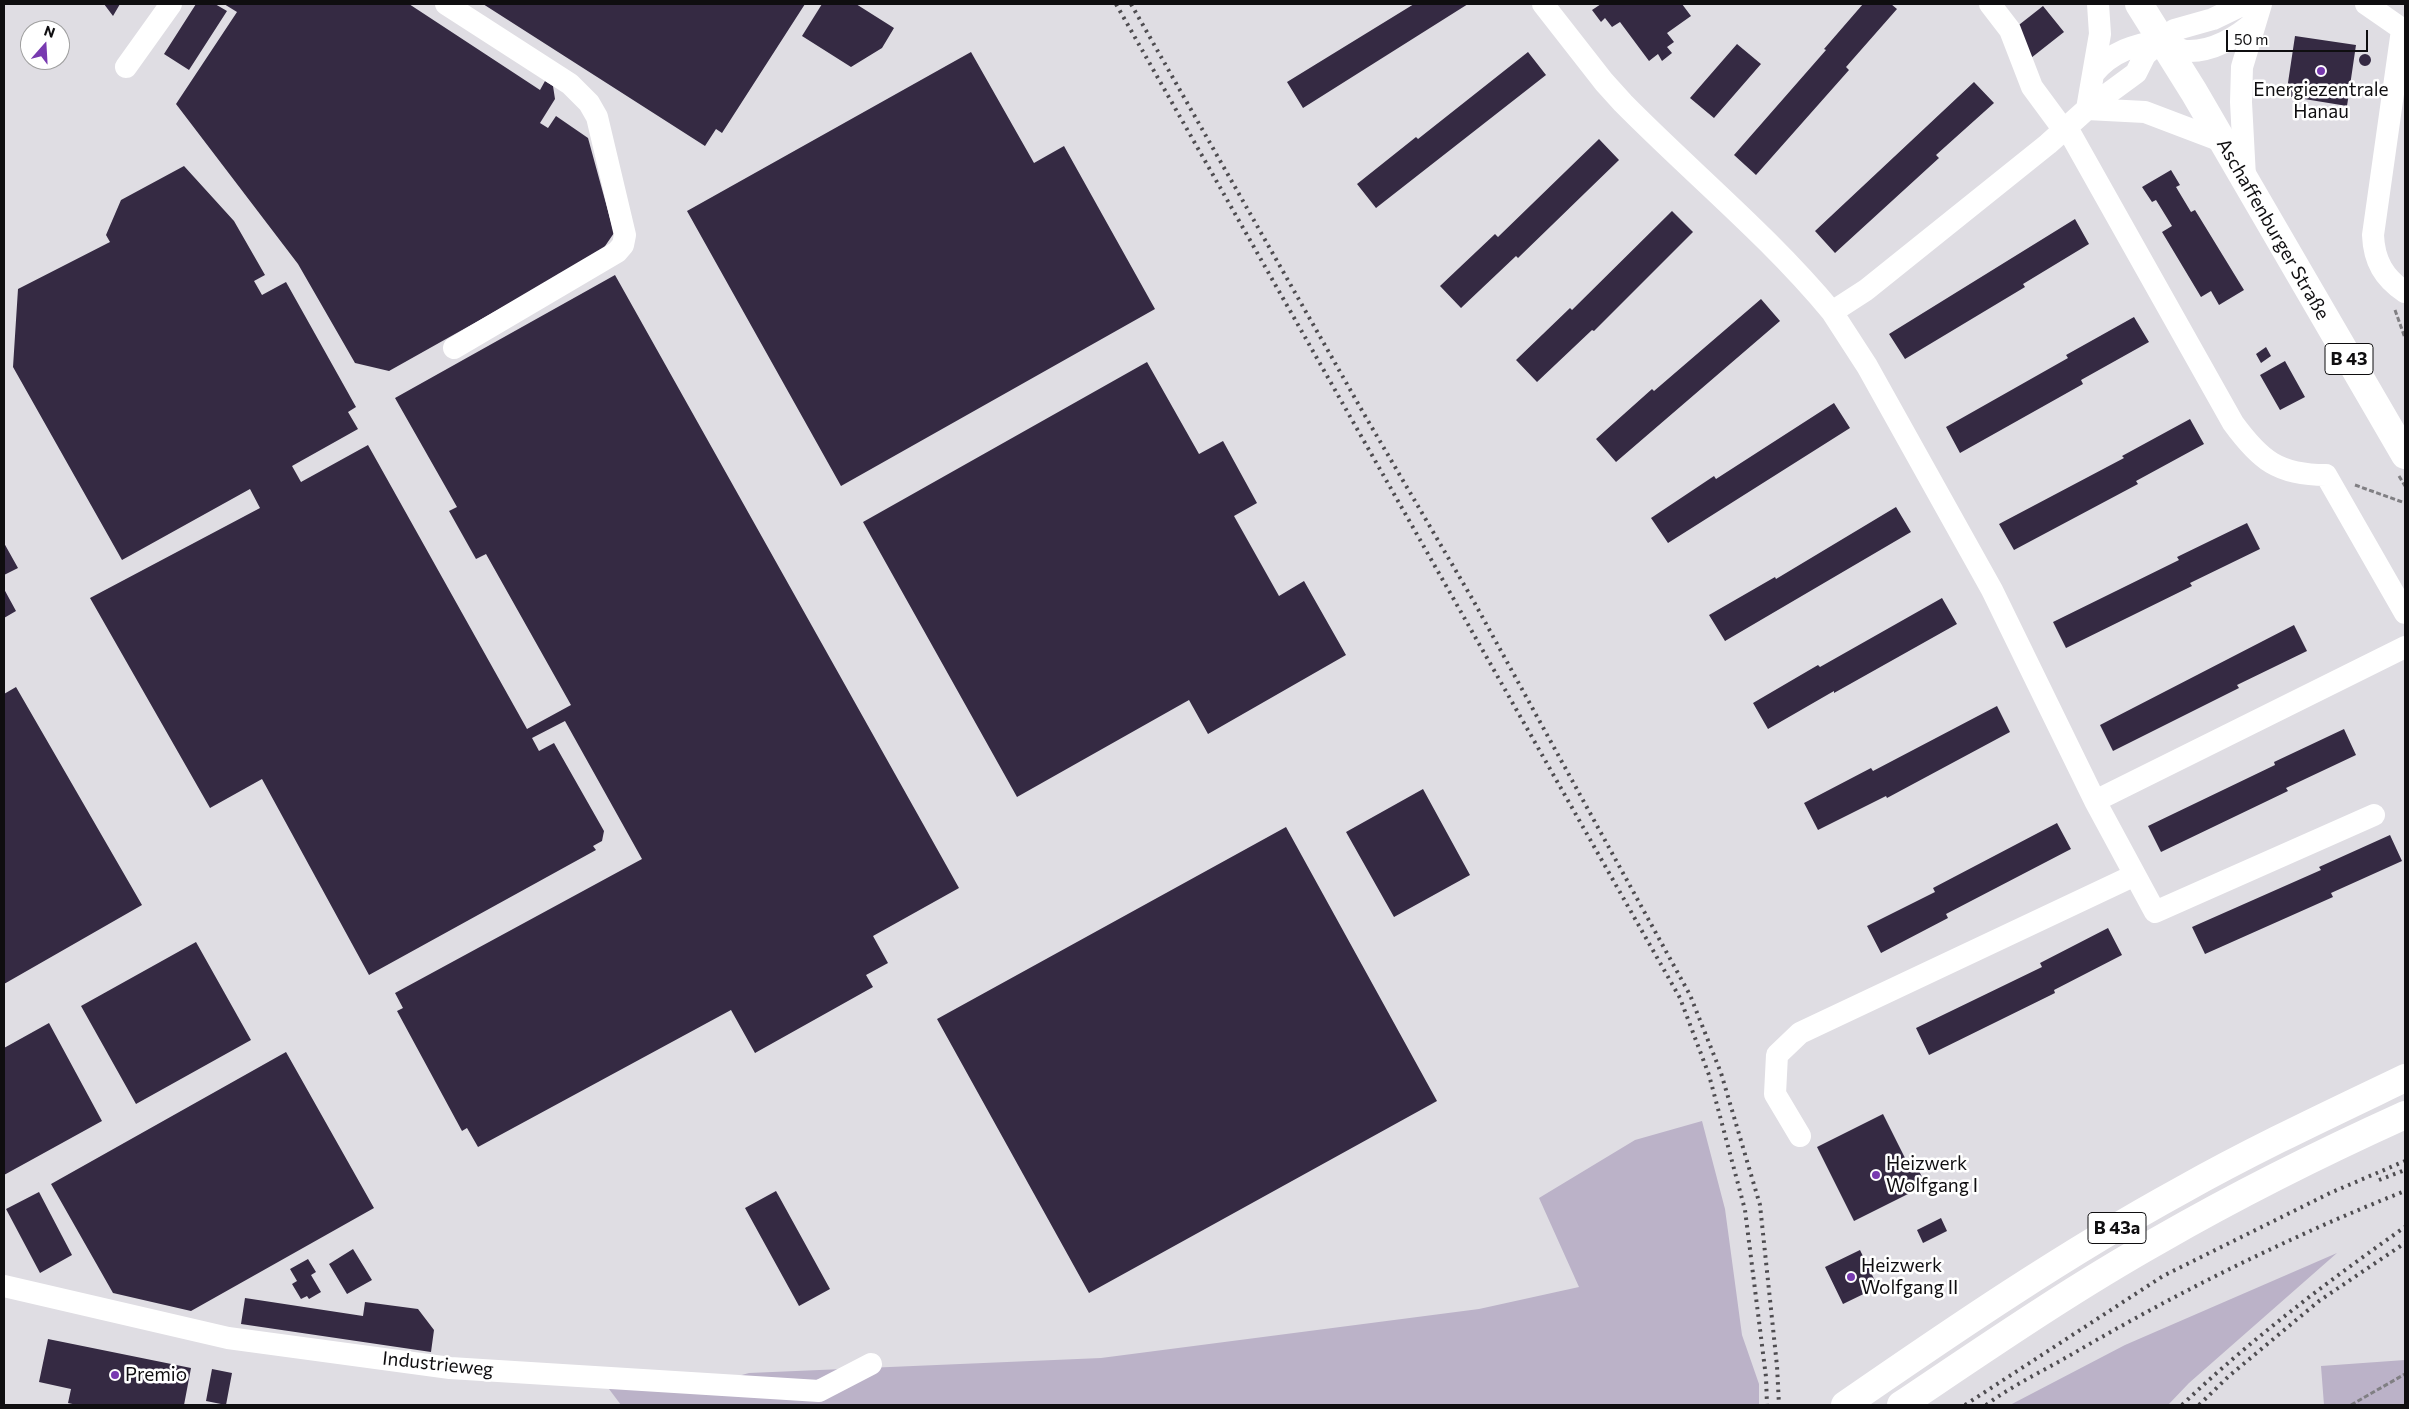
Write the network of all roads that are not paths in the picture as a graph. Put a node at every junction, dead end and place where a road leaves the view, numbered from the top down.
1 (171, 4) edge
2 (446, 4) edge
3 (1544, 4) edge
4 (1990, 4) edge
5 (2098, 4) edge
6 (2139, 4) edge
7 (2366, 4) edge
8 (2254, 10) edge
9 (2404, 31) edge
10 (2153, 47) junction
11 (126, 67) dead end
12 (2094, 73) junction
13 (2087, 109) junction
14 (2064, 127) junction
15 (2224, 142) junction
16 (2246, 180) junction
17 (2405, 292) edge
18 (1832, 312) junction
19 (454, 348) dead end
20 (2405, 455) edge
21 (2405, 613) edge
22 (2405, 646) edge
23 (2095, 801) junction
24 (2374, 815) dead end
25 (2135, 875) junction
26 (2405, 1078) edge
27 (2405, 1115) edge
28 (1800, 1136) dead end
29 (4, 1286) edge
30 (872, 1364) dead end
31 (1846, 1405) edge
32 (1901, 1405) edge

1 - 11 street
2 - 19 street
3 - 18 street
4 - 14 street
5 - 12 street
6 - 10 main road, Aschaffenburger Straße / B 43
7 - 9 street
8 - 10 street
8 - 16 street
9 - 17 street
10 - 12 street
10 - 13 street
10 - 15 main road, Aschaffenburger Straße / B 43
12 - 13 street
13 - 14 street
13 - 15 street
14 - 18 street
14 - 21 street
15 - 16 main road, Aschaffenburger Straße / B 43
16 - 20 main road, Aschaffenburger Straße / B 43
18 - 23 street
22 - 23 street
23 - 25 street
24 - 25 street
25 - 28 street
26 - 31 main road, B 43a
27 - 32 main road, B 43a
29 - 30 street, Industrieweg

